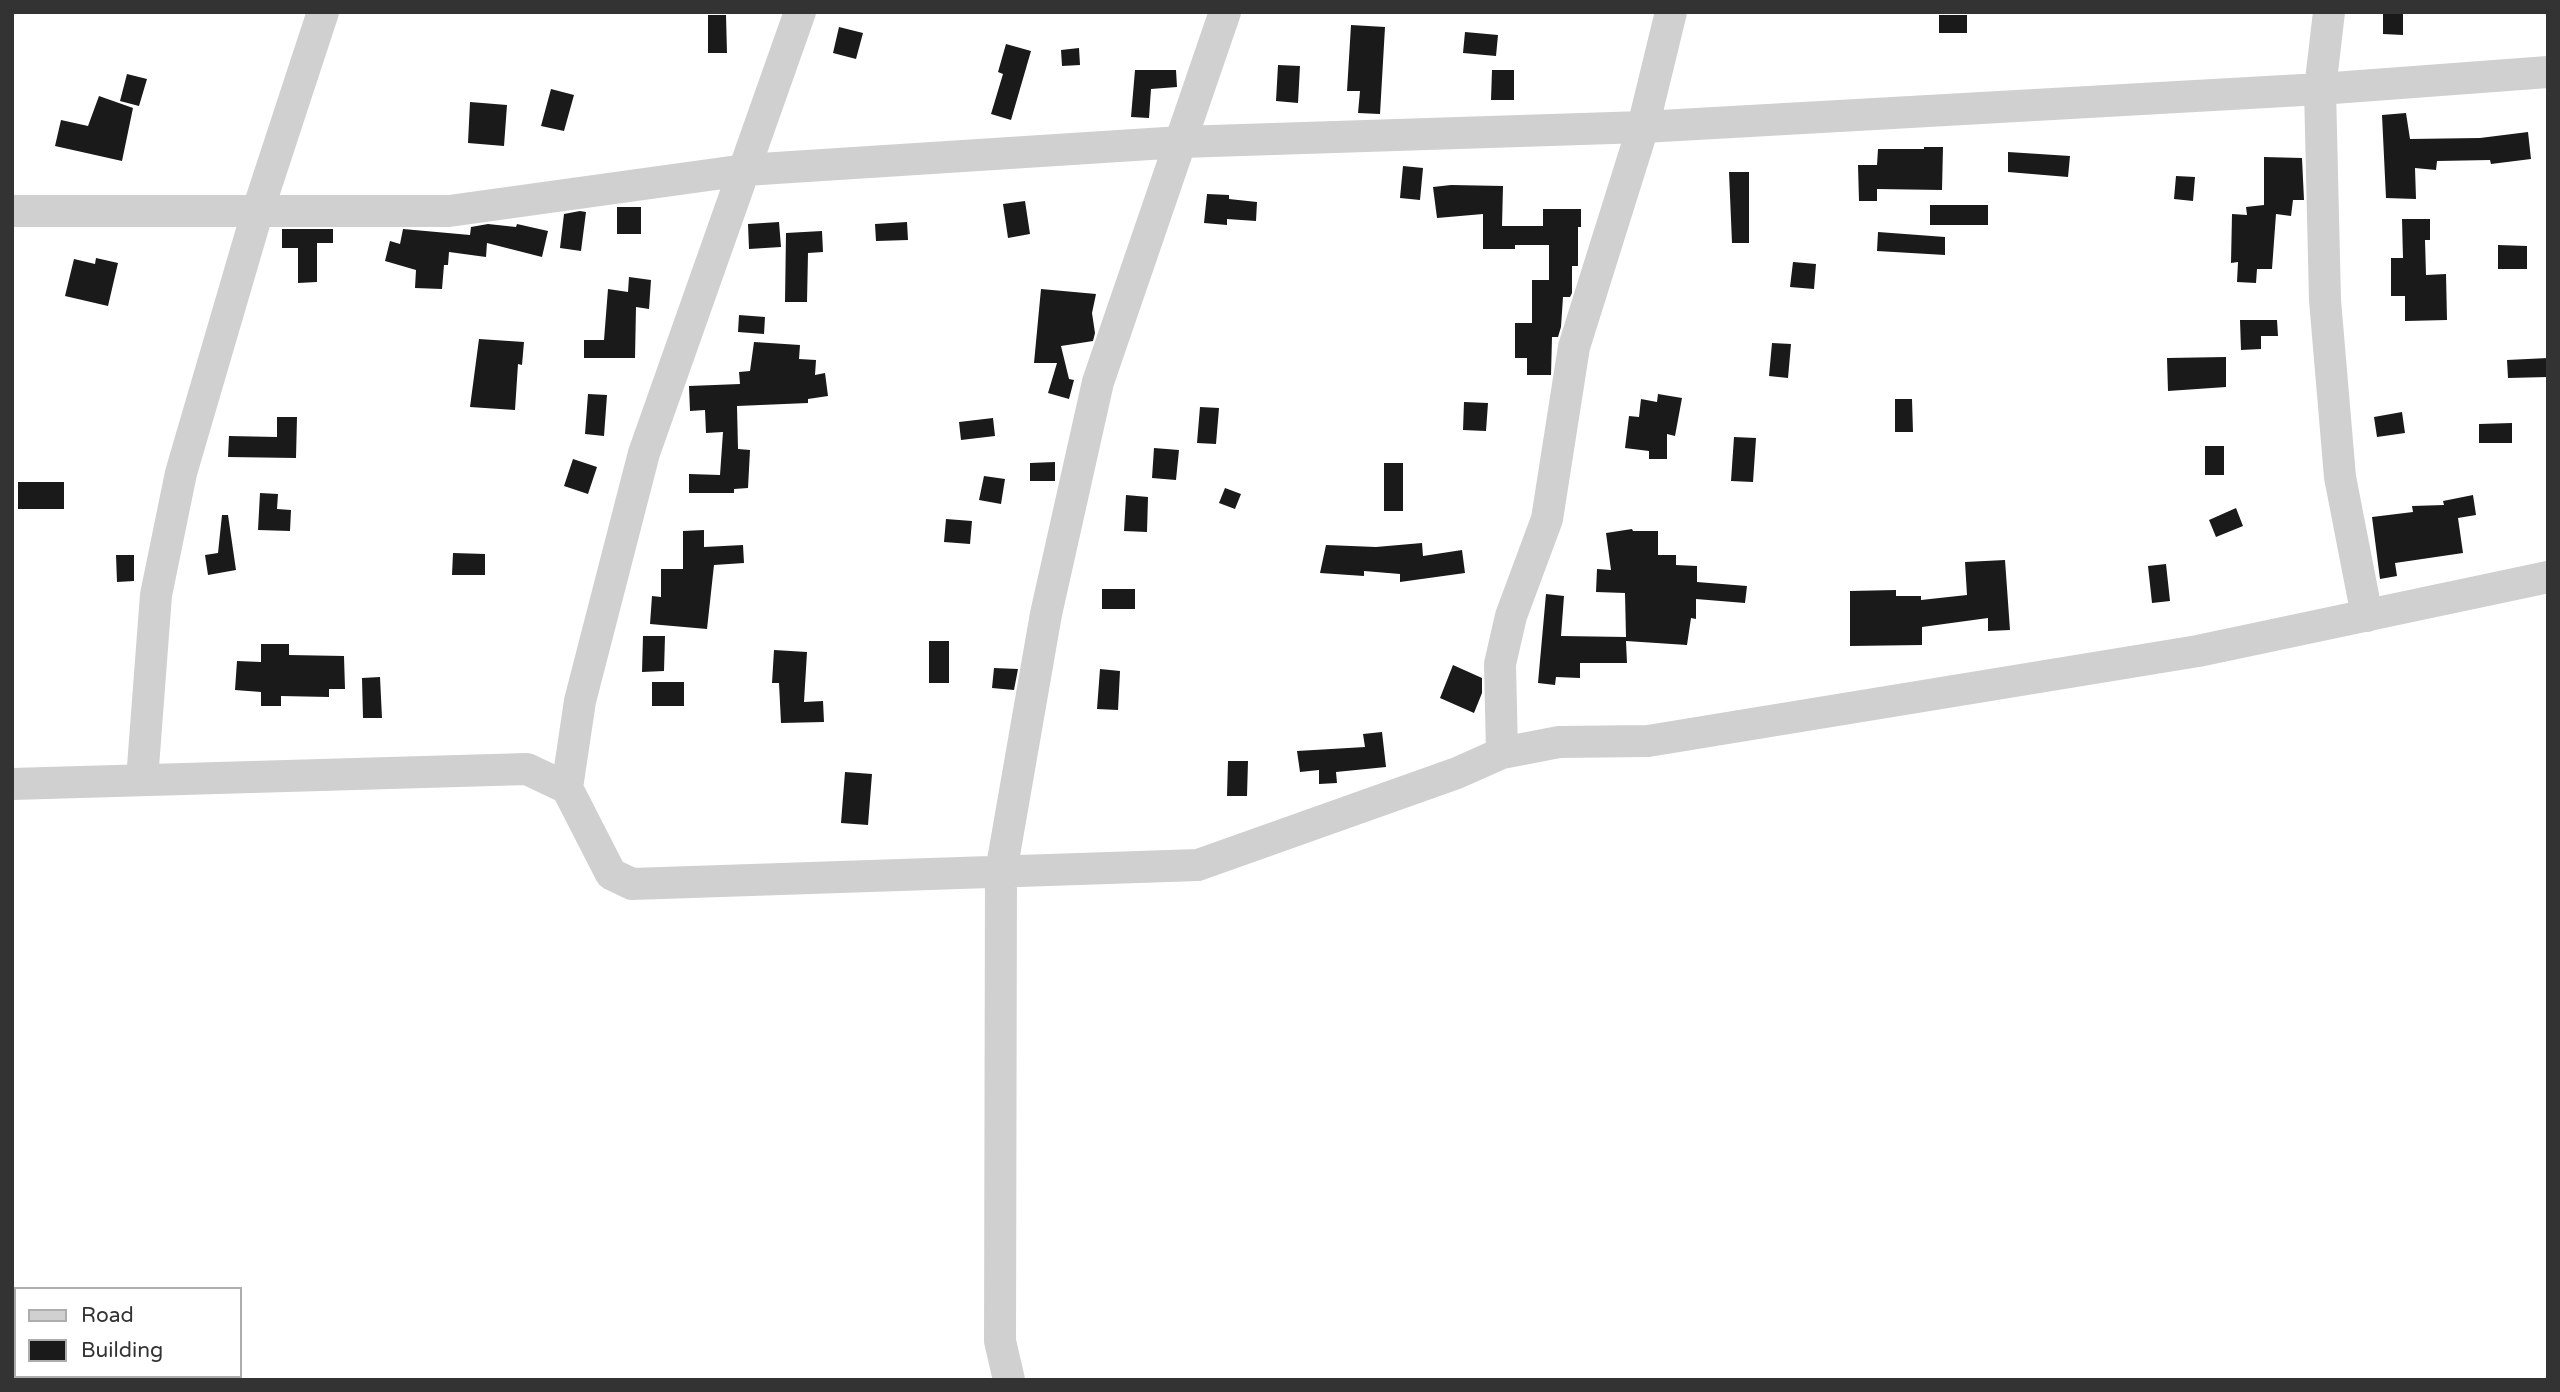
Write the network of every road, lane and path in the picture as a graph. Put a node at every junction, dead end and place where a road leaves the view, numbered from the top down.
1 (323, 12) edge
2 (800, 12) edge
3 (1225, 12) edge
4 (1671, 12) edge
5 (2329, 12) edge
6 (2548, 72) edge
7 (2320, 89) junction
8 (1643, 127) junction
9 (1181, 142) junction
10 (745, 170) junction
11 (258, 210) junction
12 (12, 211) edge
13 (2548, 578) edge
14 (2367, 616) junction
15 (1502, 753) junction
16 (142, 780) junction
17 (12, 784) edge
18 (567, 788) junction
19 (1002, 872) junction
20 (1009, 1380) edge

1 - 11 street
2 - 10 street
3 - 9 street
4 - 8 street
5 - 7 street
6 - 7 street
7 - 8 street
7 - 14 street
8 - 9 street
8 - 15 street
9 - 10 street
9 - 19 street
10 - 11 street
10 - 18 street
11 - 12 street
11 - 16 street
13 - 14 street
14 - 15 street
15 - 19 street
16 - 17 street
16 - 18 street
18 - 19 street
19 - 20 street

